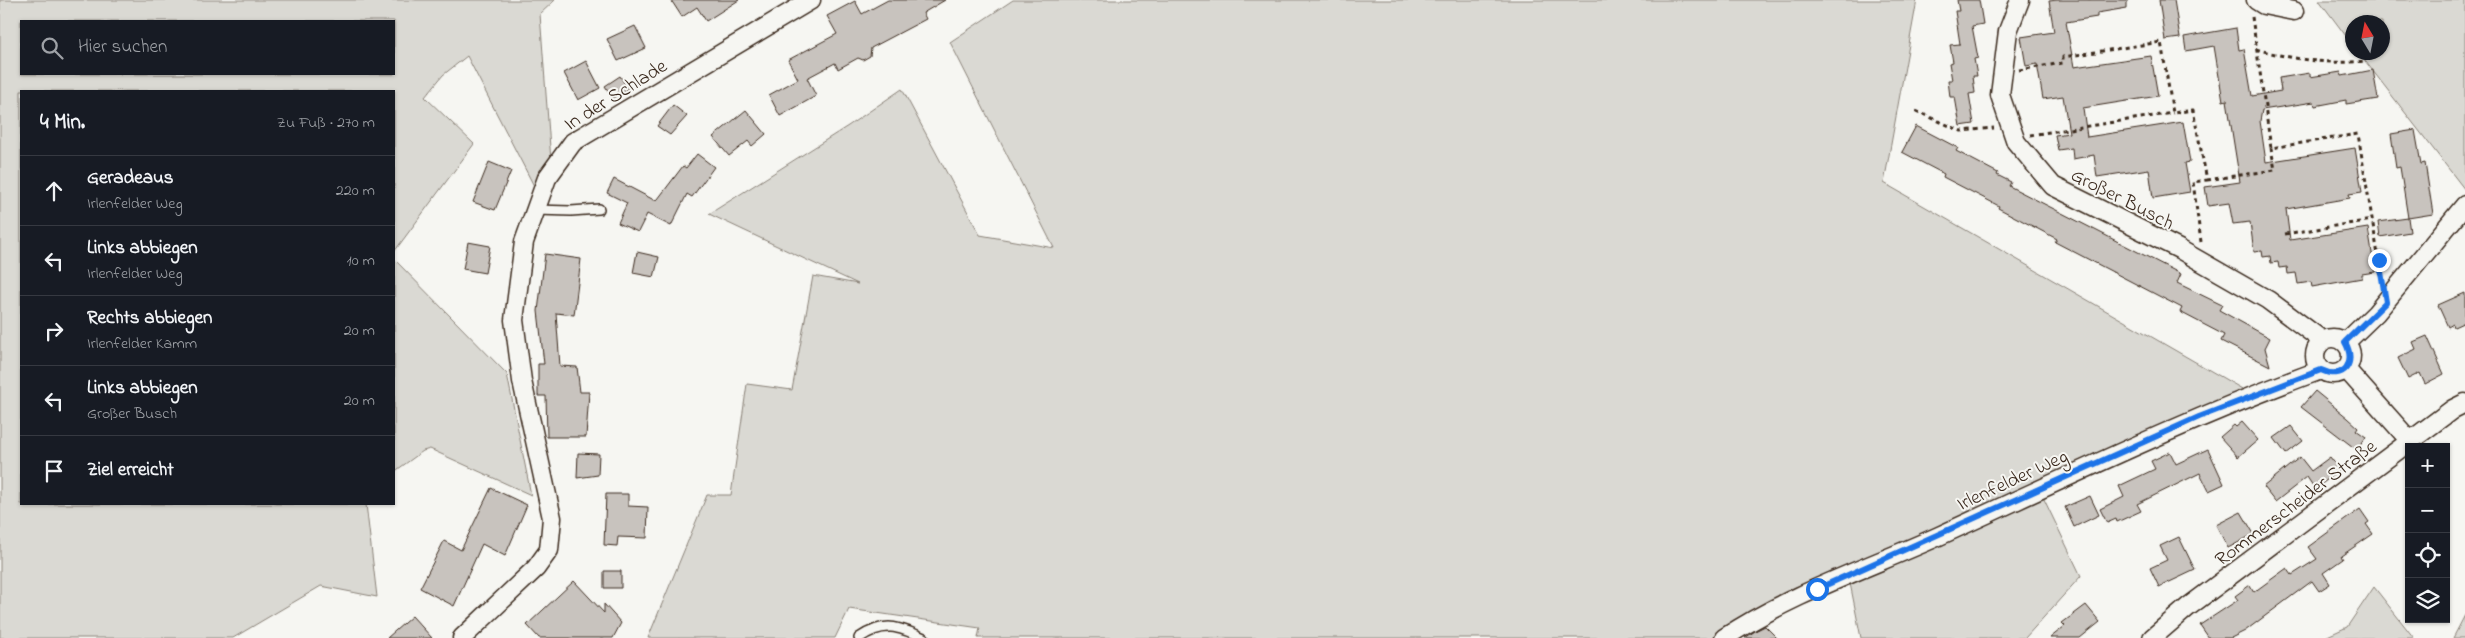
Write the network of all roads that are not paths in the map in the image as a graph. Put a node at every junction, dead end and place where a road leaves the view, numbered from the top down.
1 (811, 0) edge
2 (2020, 0) edge
3 (2253, 5) edge
4 (2294, 11) dead end
5 (2465, 205) edge
6 (599, 209) dead end
7 (535, 210) junction
8 (2323, 341) junction
9 (2345, 342) junction
10 (2346, 368) junction
11 (2321, 370) junction
12 (2465, 403) edge
13 (2411, 442) junction
14 (462, 638) edge
15 (859, 638) edge
16 (924, 638) edge
17 (1724, 638) edge
18 (2152, 638) edge

1 - 7 street, In der Schlade
2 - 8 street, Großer Busch
3 - 4 street
5 - 9 street
6 - 7 lane
7 - 14 street, In der Schlade
8 - 9 street
8 - 11 street
9 - 10 street
10 - 11 street, Irlenfelder Weg
10 - 13 street
11 - 17 street, Irlenfelder Weg
12 - 13 street, Rommerscheider Straße
13 - 18 street, Rommerscheider Straße
15 - 16 lane

